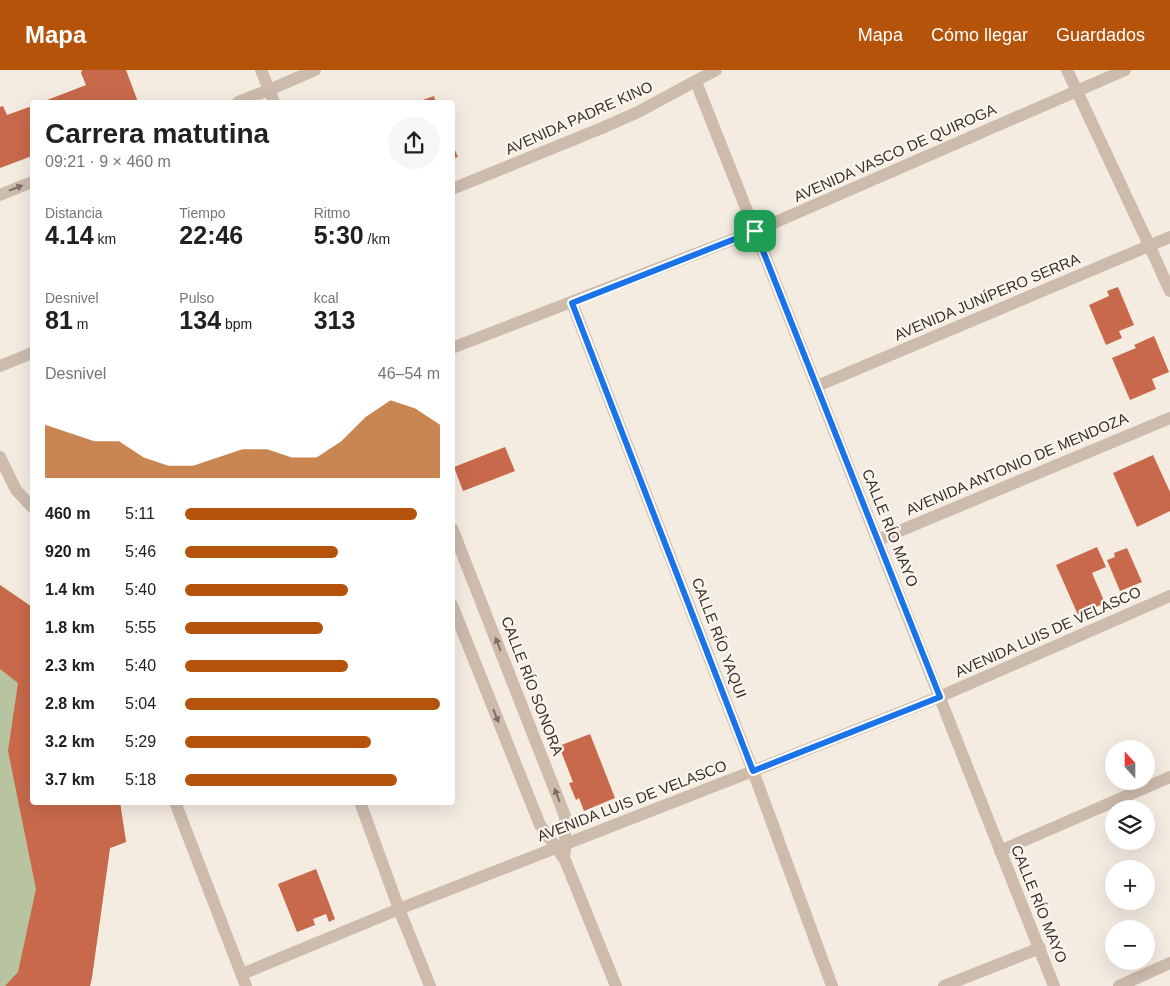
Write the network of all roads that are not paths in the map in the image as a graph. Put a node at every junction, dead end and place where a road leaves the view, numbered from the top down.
1 (261, 70) edge
2 (315, 70) edge
3 (716, 70) edge
4 (1067, 70) edge
5 (1124, 70) edge
6 (696, 82) junction
7 (1077, 91) junction
8 (272, 96) edge
9 (249, 100) edge
10 (30, 183) edge
11 (455, 188) edge
12 (0, 195) edge
13 (755, 231) junction
14 (1170, 237) edge
15 (1150, 246) junction
16 (1170, 291) edge
17 (572, 303) junction
18 (455, 347) edge
19 (30, 354) edge
20 (0, 366) edge
21 (817, 386) junction
22 (1170, 418) edge
23 (0, 457) edge
24 (30, 505) edge
25 (455, 536) edge
26 (878, 540) junction
27 (1170, 596) edge
28 (455, 612) edge
29 (940, 697) junction
30 (753, 771) junction
31 (1170, 776) edge
32 (176, 805) edge
33 (361, 805) edge
34 (561, 846) junction
35 (1000, 850) junction
36 (399, 909) junction
37 (1040, 948) junction
38 (1170, 963) edge
39 (242, 974) junction
40 (246, 986) edge
41 (430, 986) edge
42 (616, 986) edge
43 (832, 986) edge
44 (944, 986) edge
45 (1054, 986) edge
46 (1119, 986) edge

1 - 8 street
2 - 8 street
3 - 6 street, AVENIDA PADRE KINO
4 - 7 street
5 - 7 street, AVENIDA VASCO DE QUIROGA
6 - 11 street, AVENIDA PADRE KINO
6 - 13 street, CALLE RÍO MAYO
7 - 13 street, AVENIDA VASCO DE QUIROGA
7 - 15 street
8 - 9 street
12 -> 10 street
13 - 17 street, AVENIDA VASCO DE QUIROGA
13 - 21 street, CALLE RÍO MAYO
14 - 15 street, AVENIDA JUNÍPERO SERRA
15 - 16 street
15 - 21 street, AVENIDA JUNÍPERO SERRA
17 - 18 street, AVENIDA VASCO DE QUIROGA
17 - 30 street, CALLE RÍO YAQUI
19 - 20 street
21 - 26 street, CALLE RÍO MAYO
22 - 26 street, AVENIDA ANTONIO DE MENDOZA
23 - 24 street
34 -> 25 street, CALLE RÍO SONORA
26 - 29 street, CALLE RÍO MAYO
27 - 29 street, AVENIDA LUIS DE VELASCO
28 -> 34 street
29 - 30 street, AVENIDA LUIS DE VELASCO
29 - 35 street, CALLE RÍO MAYO
30 - 34 street, AVENIDA LUIS DE VELASCO
30 - 43 street, CALLE RÍO YAQUI
31 - 35 street
32 - 39 street
33 - 36 street
34 - 36 street, AVENIDA LUIS DE VELASCO
34 - 42 street
35 - 37 street, CALLE RÍO MAYO
36 - 39 street, AVENIDA LUIS DE VELASCO
36 - 41 street
37 - 44 street
37 - 45 street, CALLE RÍO MAYO
38 - 46 street
39 - 40 street

